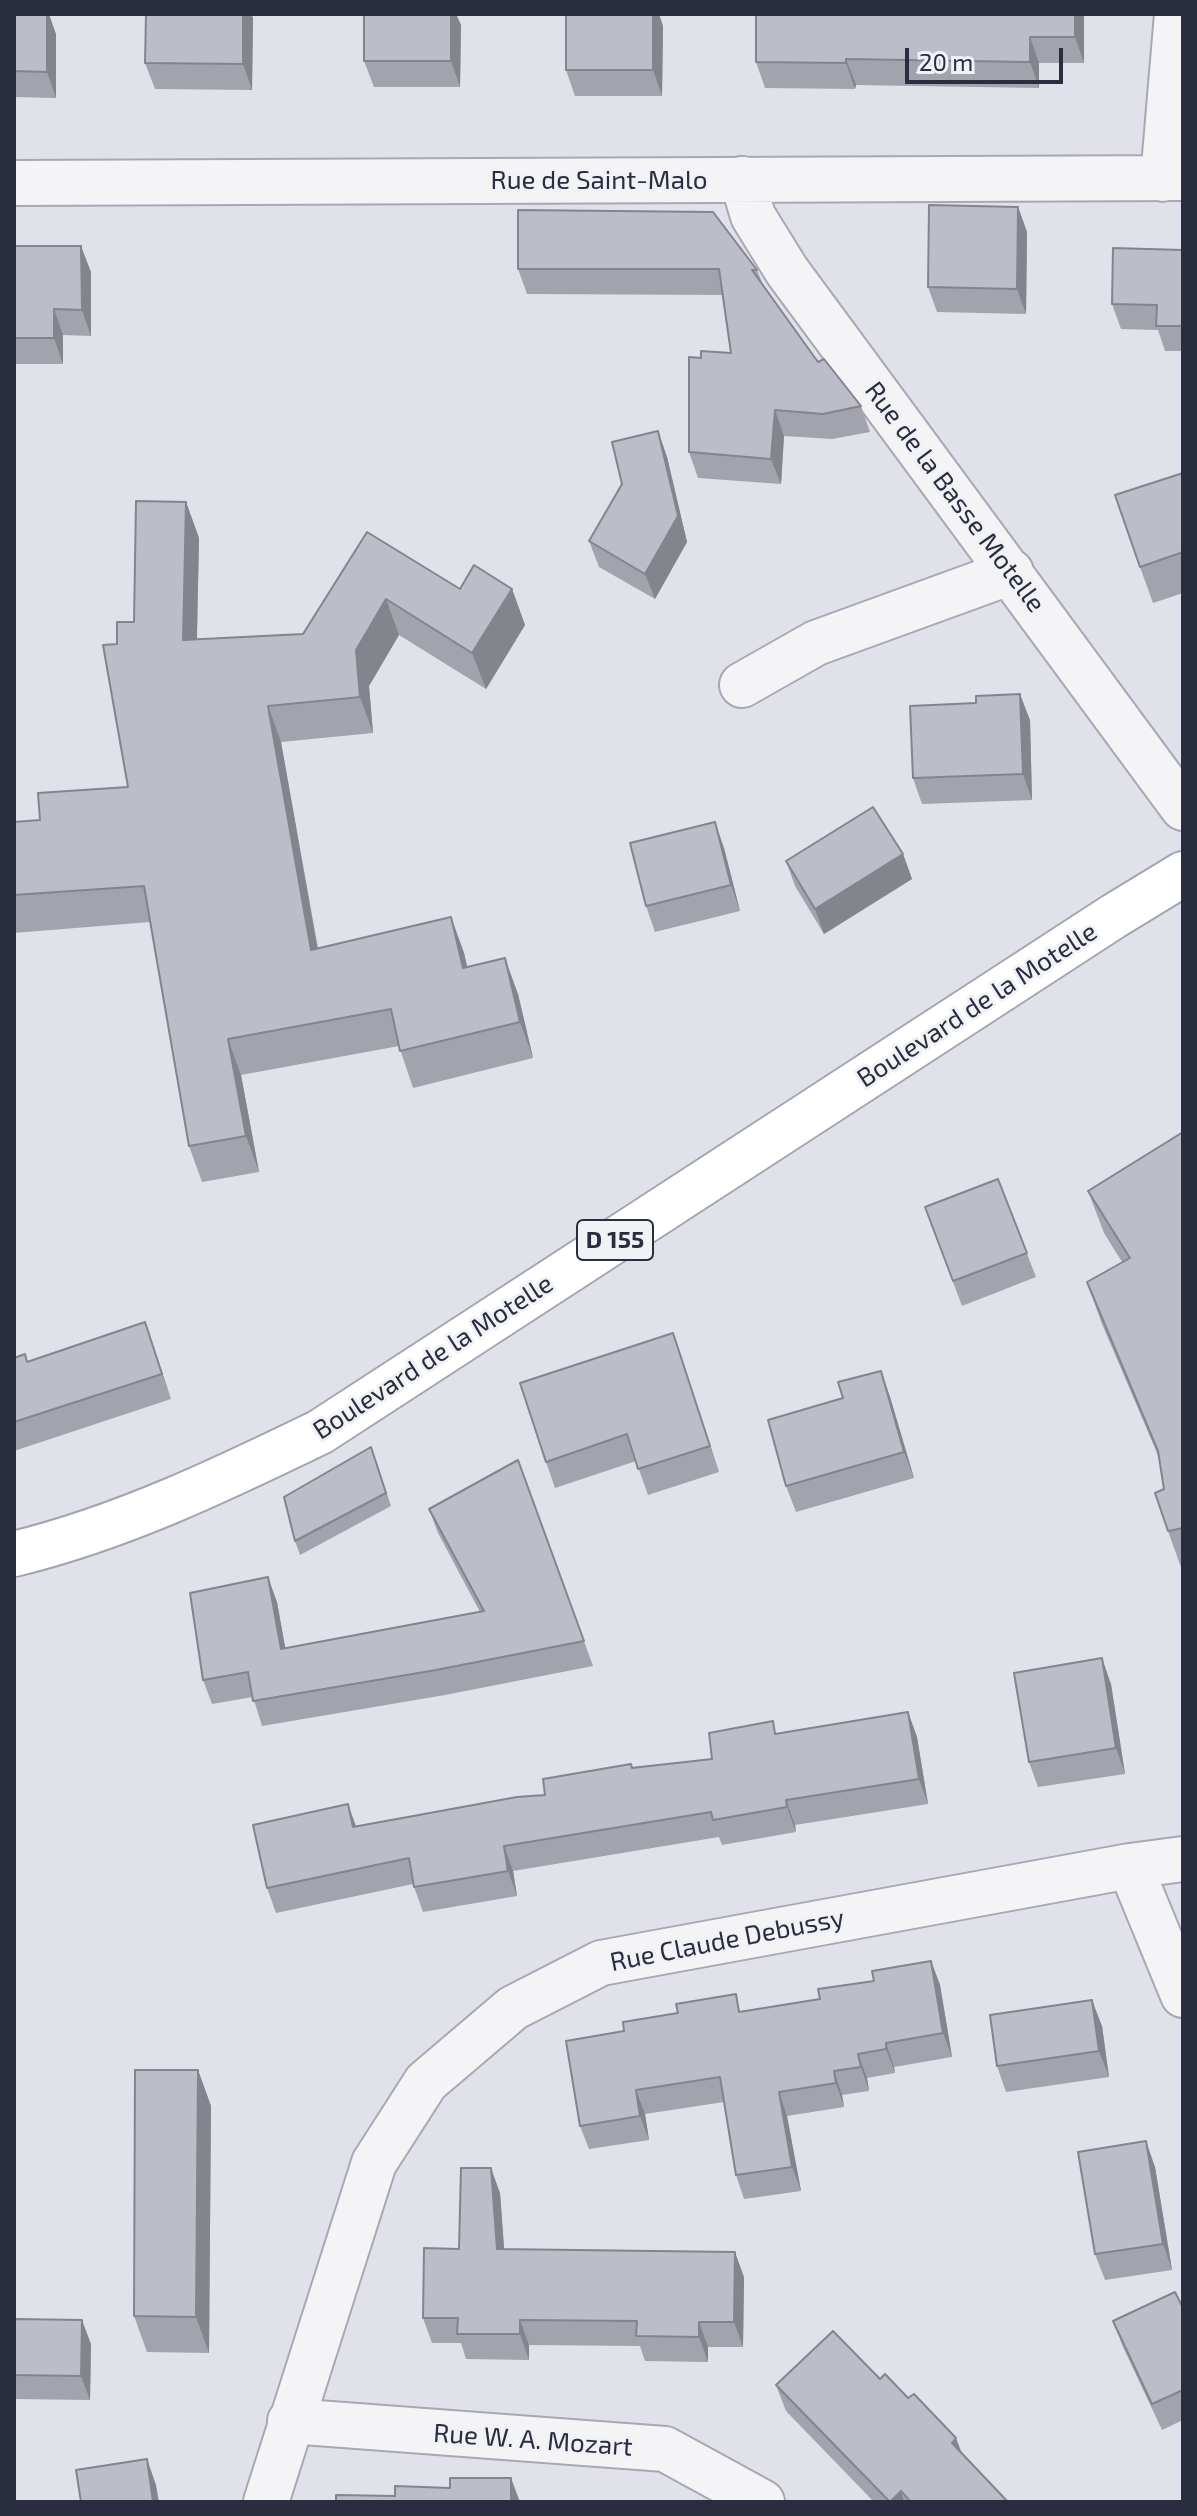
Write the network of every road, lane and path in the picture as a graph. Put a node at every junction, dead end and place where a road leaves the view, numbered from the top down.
1 (1177, 14) edge
2 (742, 179) junction
3 (1173, 179) edge
4 (14, 183) edge
5 (1011, 572) junction
6 (742, 685) dead end
7 (1183, 808) edge
8 (1183, 874) edge
9 (17, 1553) edge
10 (1183, 1859) edge
11 (1130, 1866) junction
12 (1183, 1995) edge
13 (290, 2421) junction
14 (266, 2502) edge
15 (762, 2502) edge

1 - 3 street
2 - 3 street, Rue de Saint-Malo
2 - 4 street, Rue de Saint-Malo
2 - 5 street, Rue de la Basse Motelle
5 - 6 street
5 - 7 street, Rue de la Basse Motelle
8 - 9 main road, Boulevard de la Motelle / D 155
10 - 11 street, Rue Claude Debussy
11 - 12 street
11 - 13 street, Rue Claude Debussy
13 - 14 street, Rue Claude Debussy
13 - 15 street, Rue W. A. Mozart

